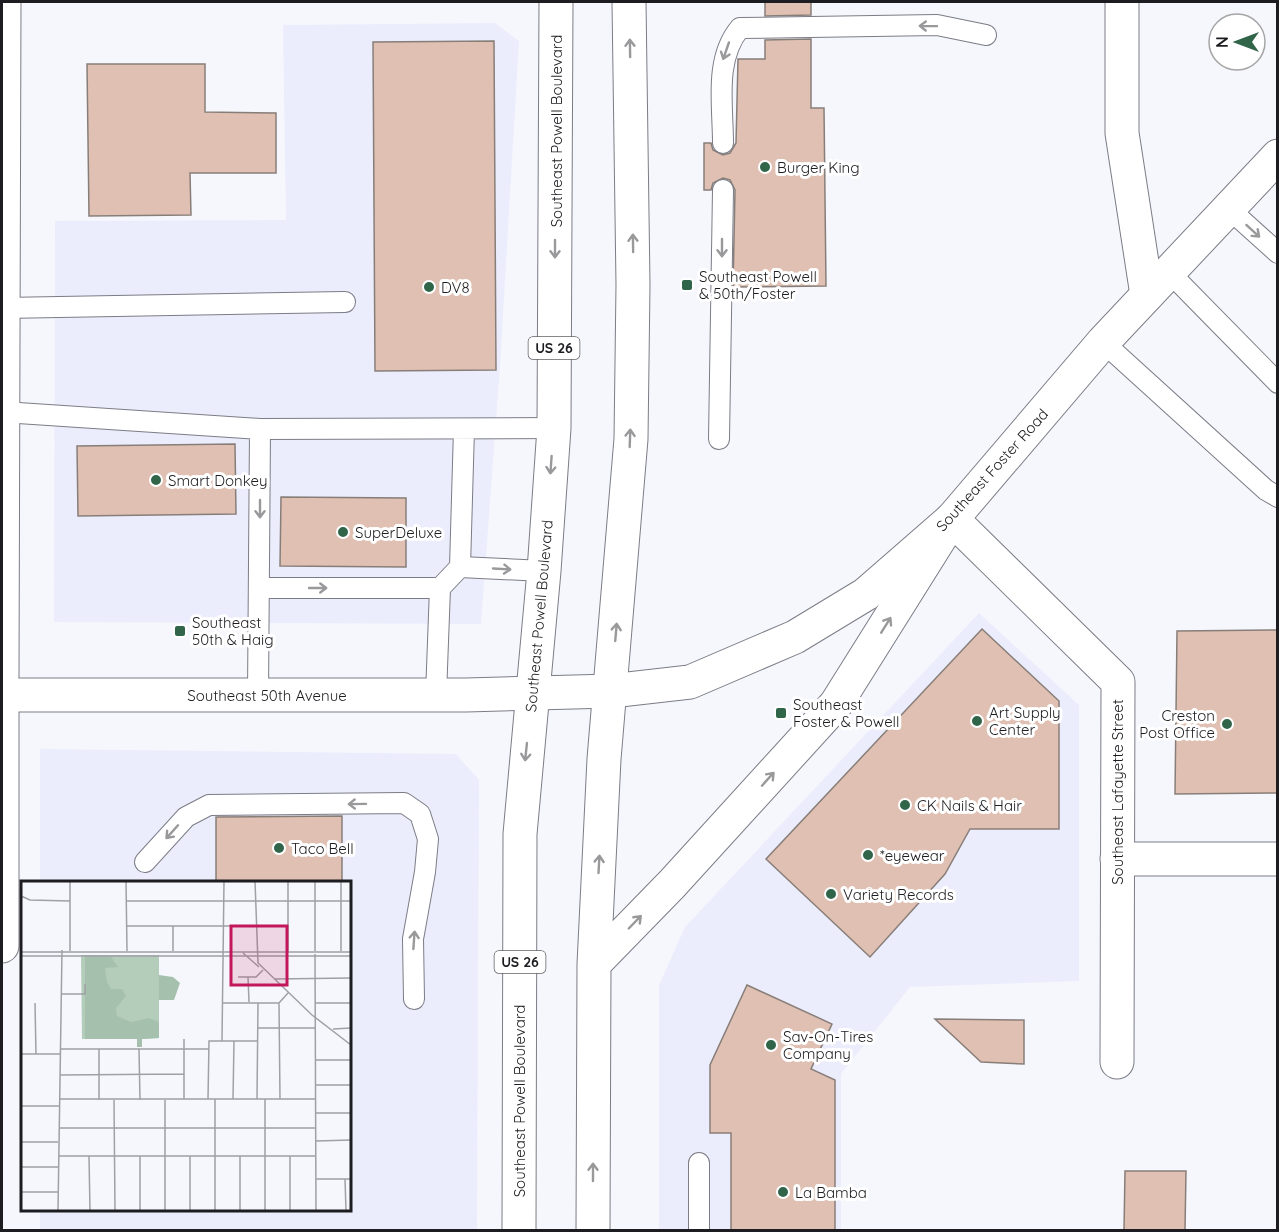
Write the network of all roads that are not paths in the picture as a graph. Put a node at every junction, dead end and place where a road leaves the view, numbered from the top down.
1 (4, 2) edge
2 (556, 2) edge
3 (629, 2) edge
4 (1122, 2) edge
5 (986, 35) dead end
6 (723, 143) dead end
7 (1278, 156) edge
8 (723, 190) dead end
9 (1228, 208) junction
10 (1278, 253) edge
11 (1169, 272) junction
12 (1147, 295) junction
13 (345, 302) dead end
14 (3, 308) edge
15 (1103, 342) junction
16 (1278, 383) edge
17 (3, 412) edge
18 (554, 428) junction
19 (260, 429) junction
20 (464, 429) junction
21 (719, 439) dead end
22 (1278, 497) edge
23 (952, 519) junction
24 (460, 567) junction
25 (544, 572) junction
26 (260, 588) junction
27 (440, 588) junction
28 (2, 677) edge
29 (611, 691) junction
30 (532, 693) junction
31 (2, 695) edge
32 (258, 695) junction
33 (436, 695) junction
34 (2, 708) edge
35 (1117, 860) junction
36 (1278, 860) edge
37 (145, 862) dead end
38 (2, 946) edge
39 (594, 964) junction
40 (414, 999) dead end
41 (1117, 1062) dead end
42 (699, 1163) dead end
43 (519, 1230) edge
44 (593, 1230) edge
45 (699, 1230) edge

1 - 14 main road
2 -> 18 main road, Southeast Powell Boulevard / US 26
29 -> 3 main road
4 - 12 main road
5 -> 6 lane
7 - 9 main road, Southeast Foster Road
8 -> 21 lane
9 -> 10 lane
9 - 11 main road, Southeast Foster Road
11 - 12 main road, Southeast Foster Road
11 - 16 lane
12 - 15 main road, Southeast Foster Road
13 - 14 lane
14 - 17 main road
15 - 22 lane
15 - 23 main road, Southeast Foster Road
17 - 19 lane
17 - 28 main road
18 - 20 lane
18 -> 25 main road, Southeast Powell Boulevard / US 26
19 - 20 lane
19 -> 26 lane
20 - 24 lane
23 - 29 main road, Southeast Foster Road
23 - 35 main road, Southeast Lafayette Street
39 -> 23 main road
24 -> 25 lane
24 - 27 lane
25 - 30 main road, Southeast Powell Boulevard / US 26
26 -> 27 lane
26 - 32 lane
27 - 33 lane
29 - 30 main road, Southeast Foster Road
39 -> 29 main road
30 - 33 main road, Southeast 50th Avenue
30 -> 43 main road, Southeast Powell Boulevard / US 26
31 - 32 main road, Southeast 50th Avenue
32 - 33 main road, Southeast 50th Avenue
34 - 38 main road
35 - 36 main road
35 - 41 main road, Southeast Lafayette Street
40 -> 37 lane
44 -> 39 main road
42 - 45 lane

